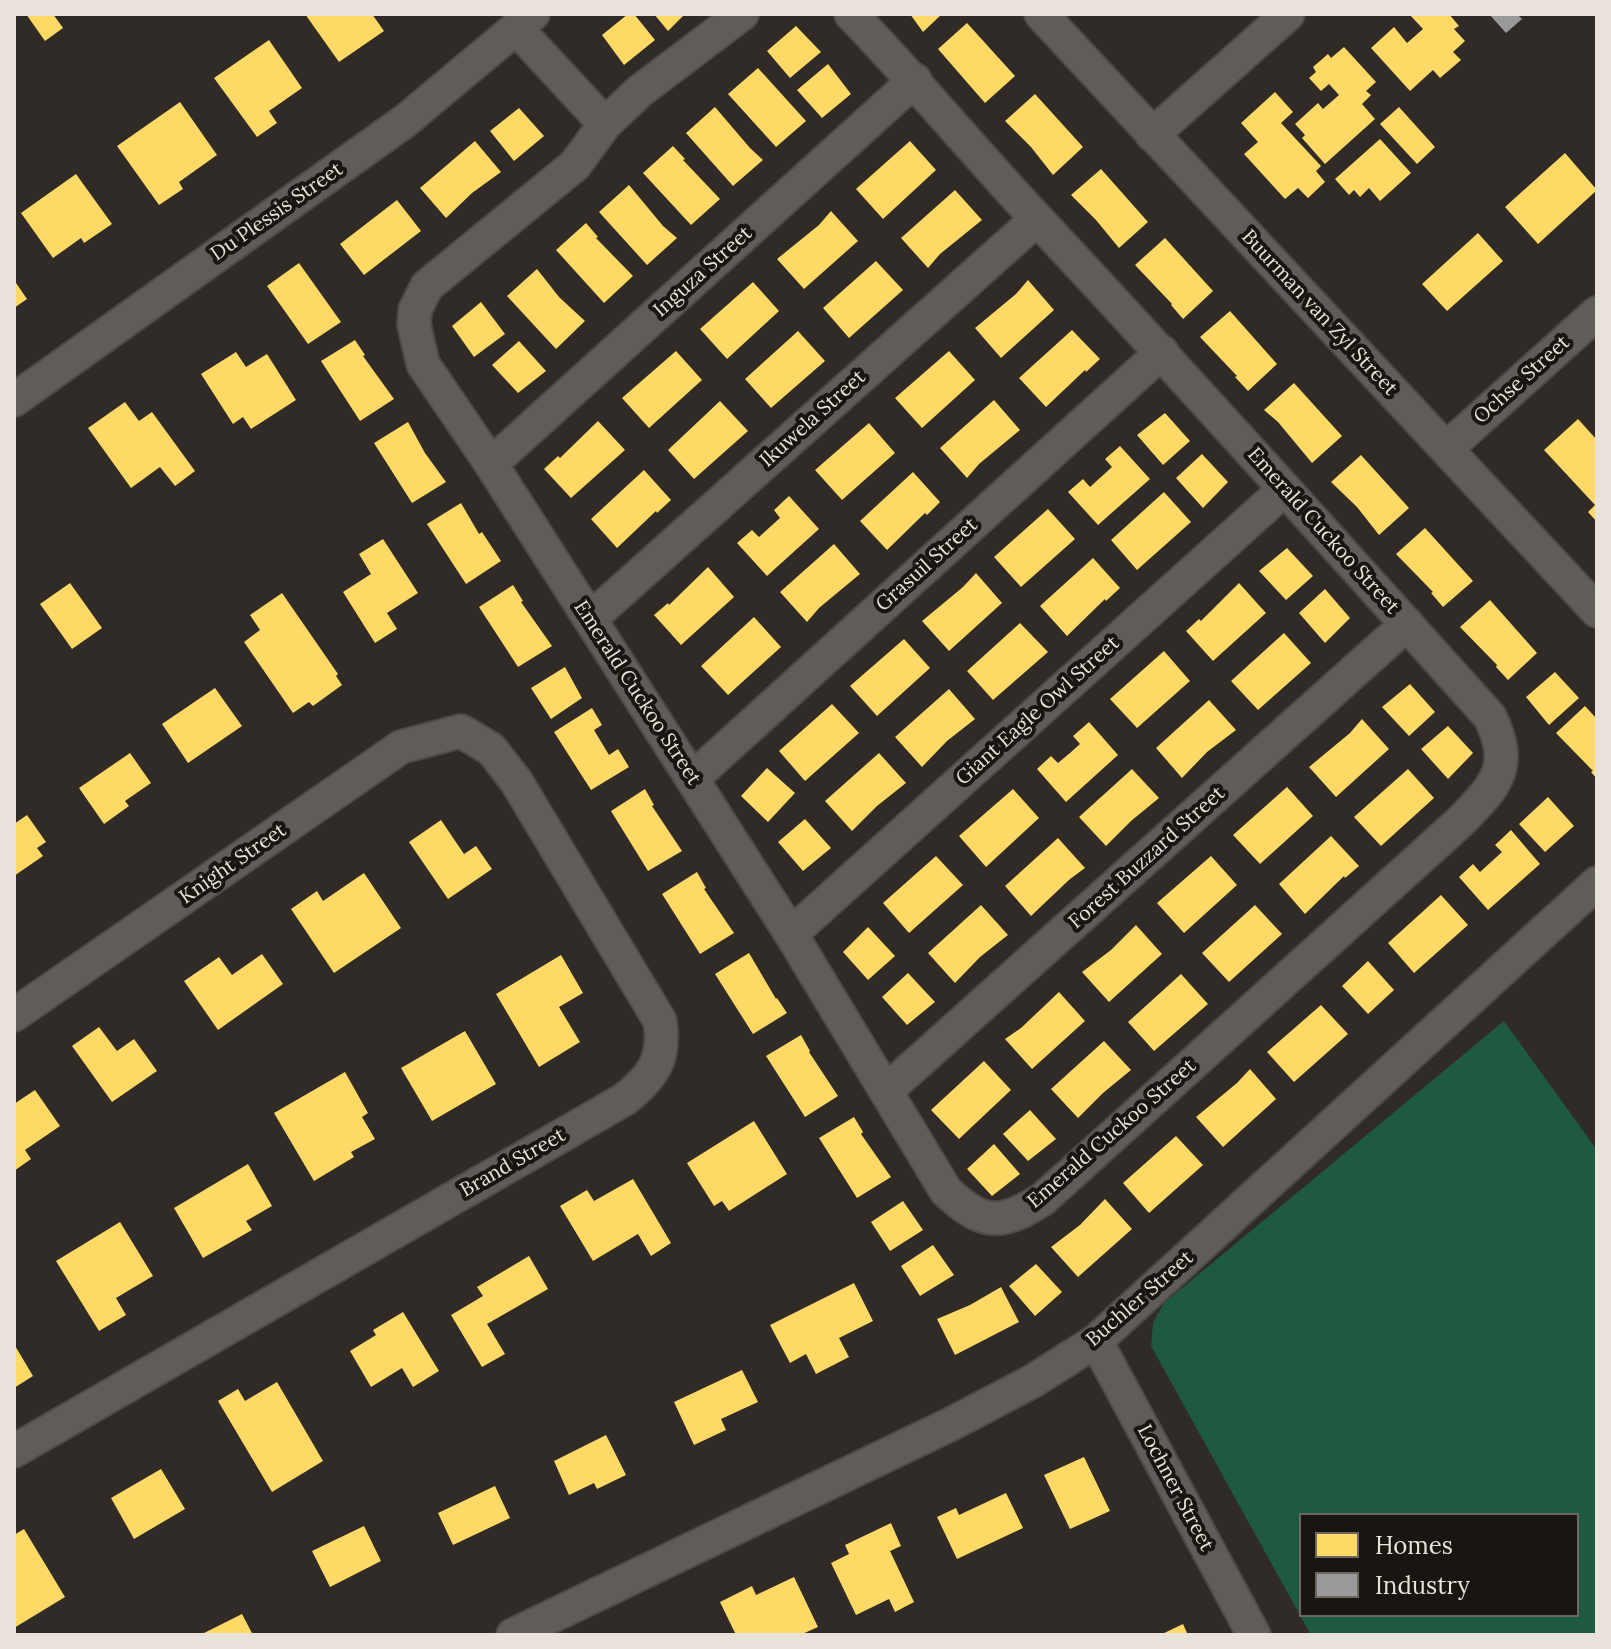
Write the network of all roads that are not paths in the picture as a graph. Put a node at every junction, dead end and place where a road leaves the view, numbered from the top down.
1 (742, 14) edge
2 (851, 14) edge
3 (1041, 14) edge
4 (1288, 14) edge
5 (527, 18) edge
6 (915, 80) junction
7 (605, 124) junction
8 (1152, 135) junction
9 (1037, 219) junction
10 (1597, 313) edge
11 (1162, 352) junction
12 (14, 400) edge
13 (1447, 448) junction
14 (491, 464) junction
15 (1285, 489) junction
16 (1597, 611) edge
17 (590, 619) junction
18 (1407, 624) junction
19 (461, 731) joint
20 (692, 779) junction
21 (1597, 883) edge
22 (791, 934) junction
23 (14, 1015) edge
24 (886, 1091) junction
25 (1096, 1341) junction
26 (14, 1451) edge
27 (513, 1635) edge
28 (1254, 1635) edge

1 - 7 street, Emerald Cuckoo Street
2 - 6 street, Emerald Cuckoo Street
3 - 8 street, Buurman van Zyl Street
4 - 8 street
5 - 7 street
5 - 12 street, Du Plessis Street
6 - 9 street, Emerald Cuckoo Street
6 - 14 street, Inguza Street
7 - 14 street, Emerald Cuckoo Street
8 - 13 street, Buurman van Zyl Street
9 - 11 street, Emerald Cuckoo Street
9 - 17 street, Ikuwela Street
10 - 13 street, Ochse Street
11 - 15 street, Emerald Cuckoo Street
11 - 20 street, Grasuil Street
13 - 16 street, Buurman van Zyl Street
14 - 17 street, Emerald Cuckoo Street
15 - 18 street, Emerald Cuckoo Street
15 - 22 street, Giant Eagle Owl Street
17 - 20 street, Emerald Cuckoo Street
18 - 24 street, Forest Buzzard Street
18 - 24 street, Emerald Cuckoo Street
19 - 23 street, Knight Street
19 - 26 street, Brand Street
20 - 22 street, Emerald Cuckoo Street
21 - 25 street, Buchler Street
22 - 24 street, Emerald Cuckoo Street
25 - 27 street, Buchler Street
25 - 28 street, Lochner Street

